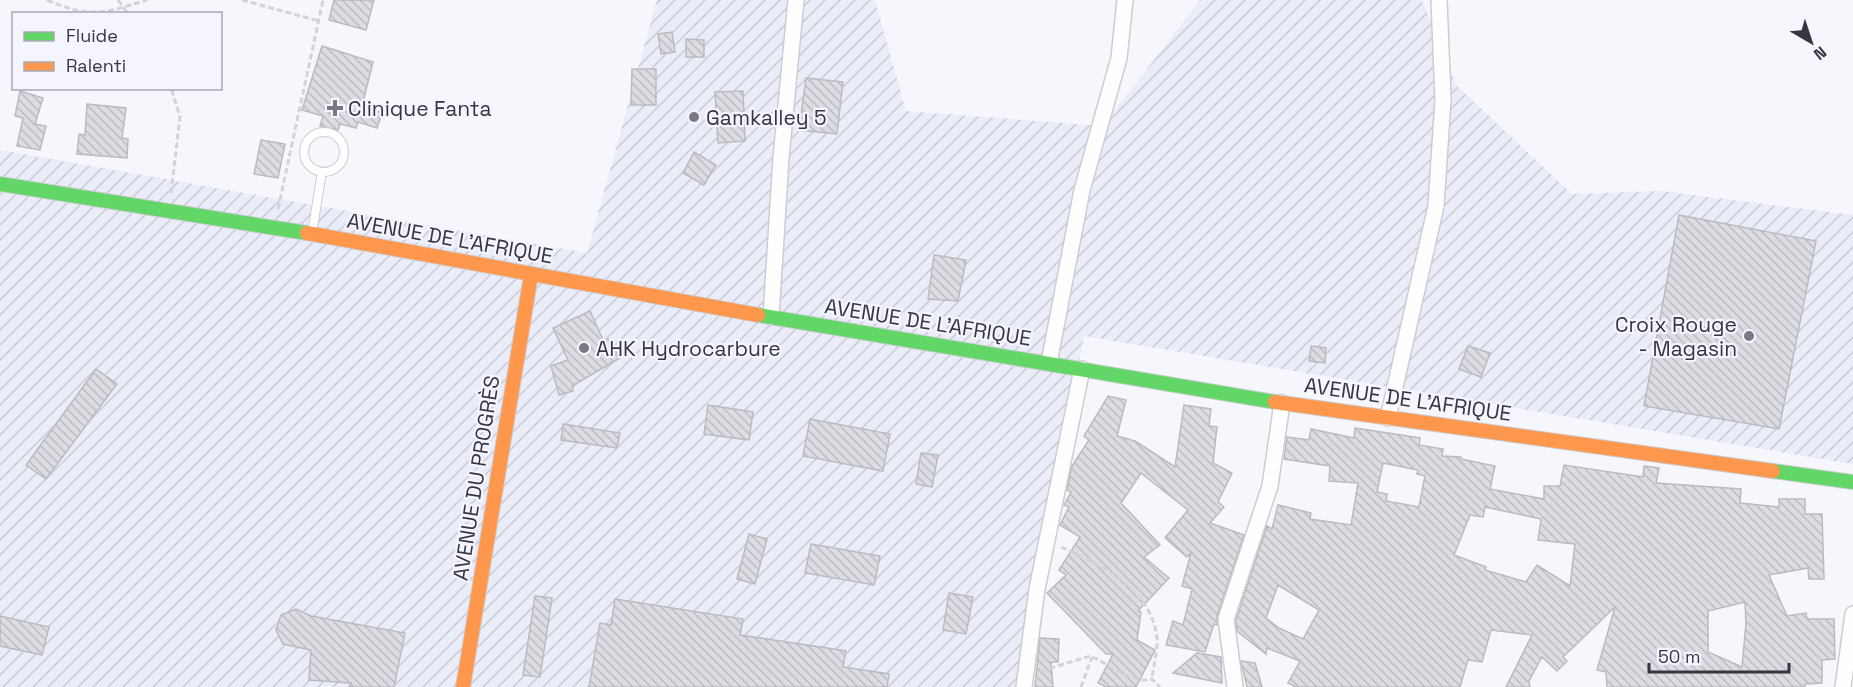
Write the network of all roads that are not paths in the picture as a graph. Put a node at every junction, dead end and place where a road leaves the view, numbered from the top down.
1 (796, 0) edge
2 (1125, 0) edge
3 (1439, 0) edge
4 (322, 172) junction
5 (0, 184) edge
6 (312, 234) junction
7 (531, 275) junction
8 (771, 317) junction
9 (1049, 363) junction
10 (1082, 369) junction
11 (1282, 403) junction
12 (1388, 418) junction
13 (1853, 482) edge
14 (1853, 614) edge
15 (1025, 681) edge
16 (463, 687) edge
17 (1235, 687) edge
18 (1843, 687) edge

1 - 8 street
2 - 9 street
3 - 12 street
4 - 4 lane
4 - 6 lane
5 - 6 main road, AVENUE DE L'AFRIQUE
6 - 7 main road, AVENUE DE L'AFRIQUE
7 - 8 main road, AVENUE DE L'AFRIQUE
7 - 16 main road, AVENUE DU PROGRÈS
8 - 9 main road, AVENUE DE L'AFRIQUE
9 - 10 main road, AVENUE DE L'AFRIQUE
10 - 11 main road, AVENUE DE L'AFRIQUE
10 - 15 street
11 - 12 main road, AVENUE DE L'AFRIQUE
11 - 17 street
12 - 13 main road, AVENUE DE L'AFRIQUE
14 - 18 street

